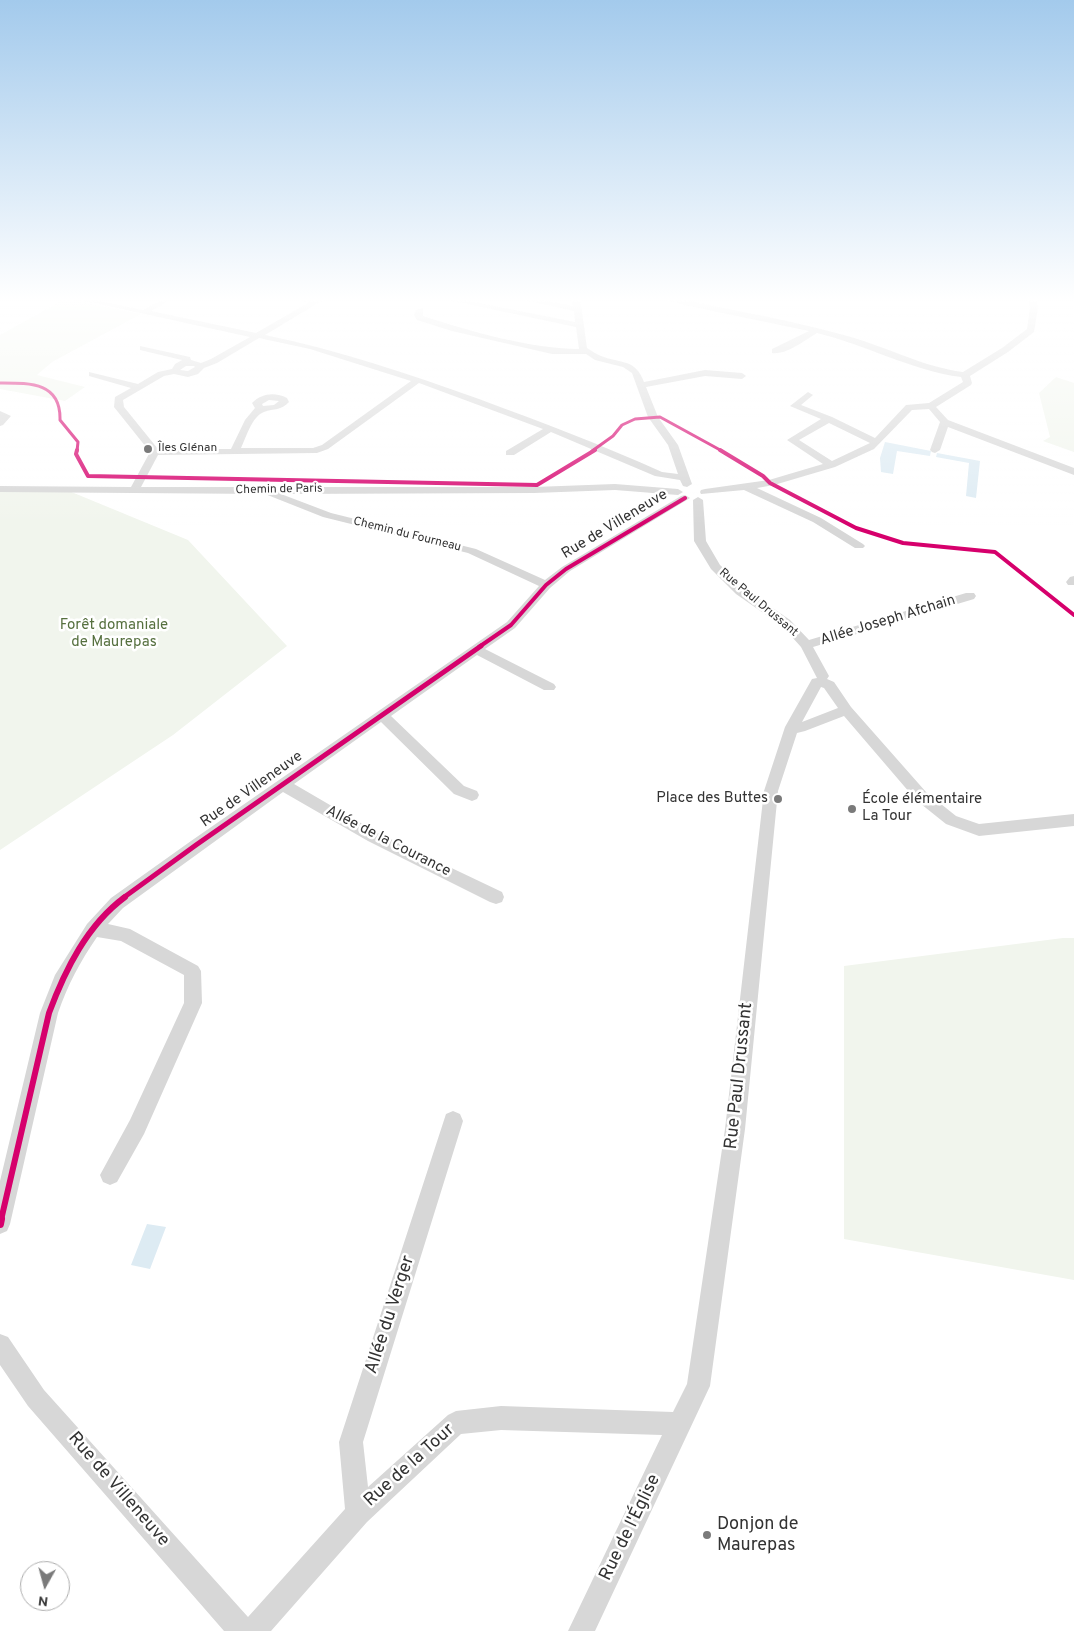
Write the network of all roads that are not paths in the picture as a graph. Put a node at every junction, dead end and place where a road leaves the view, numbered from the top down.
1 (165, 373) edge
2 (396, 373) edge
3 (636, 373) edge
4 (700, 373) edge
5 (715, 373) edge
6 (941, 373) edge
7 (968, 373) edge
8 (92, 374) dead end
9 (965, 375) junction
10 (742, 376) dead end
11 (418, 380) junction
12 (641, 385) junction
13 (139, 387) junction
14 (808, 394) dead end
15 (931, 406) junction
16 (260, 409) dead end
17 (0, 414) edge
18 (829, 420) junction
19 (945, 422) junction
20 (0, 423) edge
21 (550, 428) junction
22 (876, 442) junction
23 (935, 450) dead end
24 (154, 452) junction
25 (234, 452) junction
26 (510, 453) dead end
27 (831, 465) junction
28 (1074, 472) edge
29 (746, 487) junction
30 (0, 488) edge
31 (134, 491) junction
32 (264, 491) junction
33 (690, 491) junction
34 (859, 546) dead end
35 (546, 585) junction
36 (970, 596) dead end
37 (806, 645) junction
38 (475, 650) junction
39 (822, 680) junction
40 (549, 687) dead end
41 (846, 710) junction
42 (381, 714) junction
43 (792, 727) junction
44 (282, 784) junction
45 (472, 795) dead end
46 (1074, 820) edge
47 (496, 897) dead end
48 (94, 929) junction
49 (453, 1121) dead end
50 (110, 1175) dead end
51 (0, 1224) edge
52 (0, 1345) edge
53 (680, 1424) junction
54 (358, 1513) junction
55 (242, 1631) edge
56 (253, 1631) edge
57 (581, 1631) edge

1 - 13 street
2 - 11 street
3 - 12 street, Rue Paul Drussant
4 - 12 street
5 - 10 street
6 - 9 street
7 - 9 street
8 - 13 street
9 - 15 street
11 - 21 street
11 - 25 street
12 - 33 street, Rue Paul Drussant
13 - 24 street
14 - 18 street
15 - 19 street
15 - 22 street
16 - 25 street
17 - 20 street
18 - 22 street
18 - 27 street
19 - 23 street
19 - 28 street
21 - 26 street
21 - 33 street
22 - 27 street
24 - 25 street
24 - 31 street
27 - 29 street
29 - 33 street
29 - 34 street
30 - 31 street, Chemin de Paris
31 - 32 street, Chemin de Paris
32 - 33 street, Chemin de Paris
32 - 35 street, Chemin du Fourneau
33 - 35 street, Rue de Villeneuve
33 - 37 street, Rue Paul Drussant
35 - 38 street, Rue de Villeneuve
36 - 37 street, Allée Joseph Afchain
37 - 39 street, Rue Paul Drussant
38 - 40 street
38 - 42 street, Rue de Villeneuve
39 - 41 street
39 - 43 street
41 - 43 street
41 - 46 street
42 - 44 street, Rue de Villeneuve
42 - 45 street
43 - 53 street, Rue Paul Drussant
44 - 47 street, Allée de la Courance
44 - 48 street, Rue de Villeneuve
48 - 50 street
48 - 51 street, Rue de Villeneuve
49 - 54 street, Allée du Verger
52 - 55 street, Rue de Villeneuve
53 - 54 street, Rue de la Tour
53 - 57 street, Rue de l'Église
54 - 56 street, Rue de la Tour

